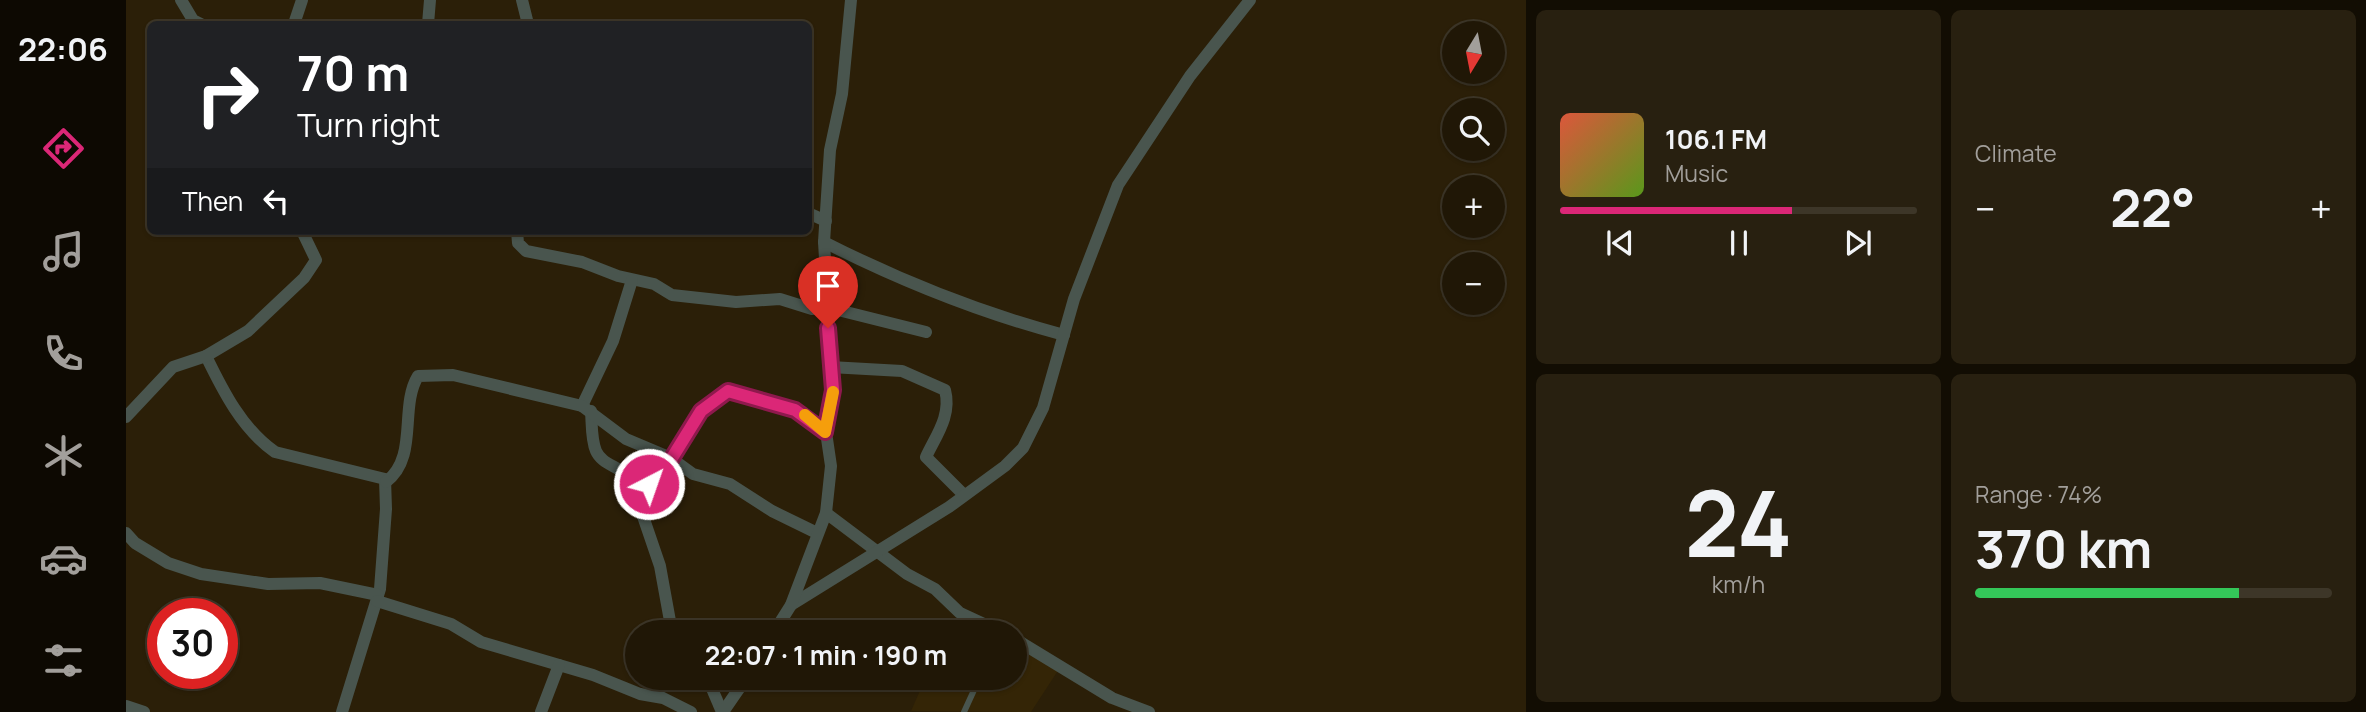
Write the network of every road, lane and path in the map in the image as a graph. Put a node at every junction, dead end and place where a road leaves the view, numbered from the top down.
1 (181, 0) edge
2 (302, 0) edge
3 (430, 0) edge
4 (522, 0) edge
5 (851, 0) edge
6 (1250, 0) edge
7 (195, 21) edge
8 (295, 21) edge
9 (428, 21) edge
10 (527, 21) edge
11 (812, 215) edge
12 (826, 221) junction
13 (304, 235) edge
14 (517, 235) edge
15 (824, 242) junction
16 (632, 280) junction
17 (826, 307) junction
18 (926, 332) dead end
19 (1064, 335) junction
20 (206, 356) junction
21 (830, 366) junction
22 (586, 409) junction
23 (126, 417) edge
24 (825, 432) junction
25 (671, 458) junction
26 (386, 482) junction
27 (632, 484) junction
28 (964, 495) junction
29 (826, 513) junction
30 (126, 533) edge
31 (817, 533) junction
32 (878, 553) junction
33 (377, 598) junction
34 (791, 605) junction
35 (670, 620) edge
36 (782, 620) edge
37 (970, 620) edge
38 (1027, 646) edge
39 (559, 665) junction
40 (713, 690) edge
41 (738, 690) edge
42 (974, 690) edge
43 (126, 706) edge
44 (144, 712) edge
45 (342, 712) edge
46 (541, 712) edge
47 (691, 712) edge
48 (722, 712) edge
49 (964, 712) edge
50 (1149, 712) edge

1 - 7 street
2 - 8 street
3 - 9 street
4 - 10 street
5 - 12 street
6 - 19 street
11 - 12 street
12 - 15 street
13 - 20 street
14 - 16 street
15 - 17 street
15 - 19 street
16 - 17 street
16 - 22 street
17 - 18 street
17 - 21 street
19 - 28 street
20 - 23 street
20 - 26 street
21 - 24 street
21 - 28 street
22 - 25 street
22 - 26 street
22 - 27 street
24 - 25 street
24 - 29 street
25 - 27 street
25 - 31 street
26 - 33 street
27 - 35 street
28 - 32 street
29 - 31 street
29 - 32 street
30 - 33 street
31 - 34 street
32 - 34 street
32 - 37 street
33 - 39 street
33 - 45 street
34 - 36 street
38 - 50 street
39 - 46 street
39 - 47 street
40 - 48 street
41 - 48 street
42 - 49 lane
43 - 44 street

